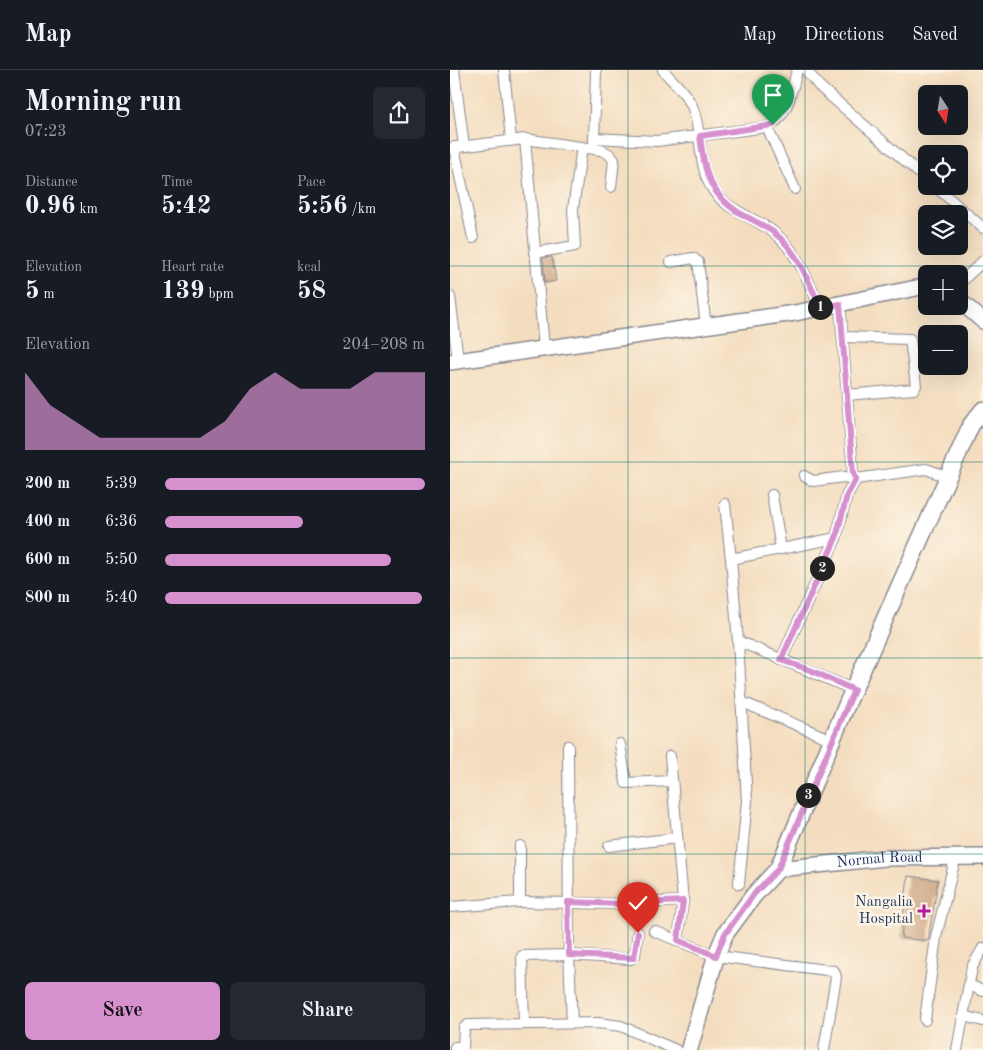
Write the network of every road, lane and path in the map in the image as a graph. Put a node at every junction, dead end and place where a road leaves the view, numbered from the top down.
1 (454, 70) edge
2 (504, 70) edge
3 (596, 70) edge
4 (663, 70) edge
5 (797, 70) edge
6 (806, 70) edge
7 (767, 128) junction
8 (700, 136) junction
9 (594, 138) junction
10 (525, 139) junction
11 (512, 140) junction
12 (456, 147) edge
13 (582, 147) junction
14 (593, 149) junction
15 (918, 172) edge
16 (611, 187) dead end
17 (795, 189) dead end
18 (945, 195) edge
19 (983, 228) edge
20 (472, 238) dead end
21 (534, 253) junction
22 (983, 261) edge
23 (671, 262) dead end
24 (968, 275) edge
25 (918, 288) edge
26 (450, 297) edge
27 (840, 304) junction
28 (821, 308) junction
29 (968, 308) edge
30 (983, 321) edge
31 (706, 326) junction
32 (843, 337) junction
33 (544, 348) junction
34 (454, 361) edge
35 (847, 395) junction
36 (983, 410) edge
37 (804, 476) dead end
38 (948, 477) junction
39 (856, 479) junction
40 (772, 495) dead end
41 (725, 504) dead end
42 (836, 538) junction
43 (781, 549) junction
44 (731, 558) junction
45 (738, 642) junction
46 (781, 660) junction
47 (854, 690) junction
48 (742, 702) junction
49 (832, 740) junction
50 (620, 744) dead end
51 (568, 746) dead end
52 (670, 756) dead end
53 (672, 781) junction
54 (677, 838) junction
55 (520, 846) dead end
56 (609, 846) dead end
57 (956, 855) junction
58 (983, 857) edge
59 (778, 869) junction
60 (739, 884) dead end
61 (683, 901) junction
62 (520, 902) junction
63 (568, 902) junction
64 (450, 907) edge
65 (654, 931) dead end
66 (638, 933) dead end
67 (678, 940) junction
68 (983, 948) edge
69 (569, 955) junction
70 (716, 956) junction
71 (978, 963) edge
72 (969, 985) junction
73 (983, 990) edge
74 (963, 1016) junction
75 (925, 1020) dead end
76 (983, 1021) edge
77 (572, 1023) junction
78 (524, 1024) junction
79 (453, 1048) edge
80 (676, 1050) edge
81 (688, 1050) edge
82 (824, 1050) edge
83 (957, 1050) edge

1 - 12 street
2 - 11 street
3 - 9 street
4 - 8 street
5 - 7 street
6 - 15 street
7 - 8 street
7 - 17 street
8 - 9 street
8 - 28 street
9 - 14 street
10 - 11 street
10 - 13 street
10 - 21 street
11 - 12 street
12 - 20 street
13 - 14 street
13 - 21 street
14 - 16 street
18 - 19 street
21 - 33 street
22 - 24 street
23 - 31 street
25 - 27 main road
26 - 34 street
27 - 28 main road
27 - 32 street
28 - 31 main road
29 - 30 main road
31 - 33 main road
32 - 35 street
32 - 35 street
33 - 34 main road
35 - 39 street
36 - 38 main road
37 - 39 street
38 - 39 street
38 - 47 main road
39 - 42 street
40 - 43 street
41 - 44 street
42 - 43 street
42 - 46 street
43 - 44 street
44 - 45 street
45 - 46 street
45 - 48 street
46 - 47 street
47 - 49 main road
48 - 49 street
48 - 60 street
49 - 59 main road
50 - 53 street
51 - 63 street
52 - 53 street
53 - 54 street
54 - 56 street
54 - 61 street
55 - 62 street
57 - 58 main road, Normal Road
57 - 59 main road, Normal Road
57 - 75 street
59 - 70 main road
61 - 63 street
61 - 67 street
62 - 63 street
62 - 64 street
63 - 69 street
65 - 67 street
66 - 69 street
67 - 70 street
68 - 71 street
69 - 77 street
69 - 78 street
70 - 81 main road
70 - 82 street
71 - 72 street
72 - 73 street
72 - 74 street
74 - 76 street
74 - 83 street
77 - 78 street
77 - 80 street
78 - 79 street

